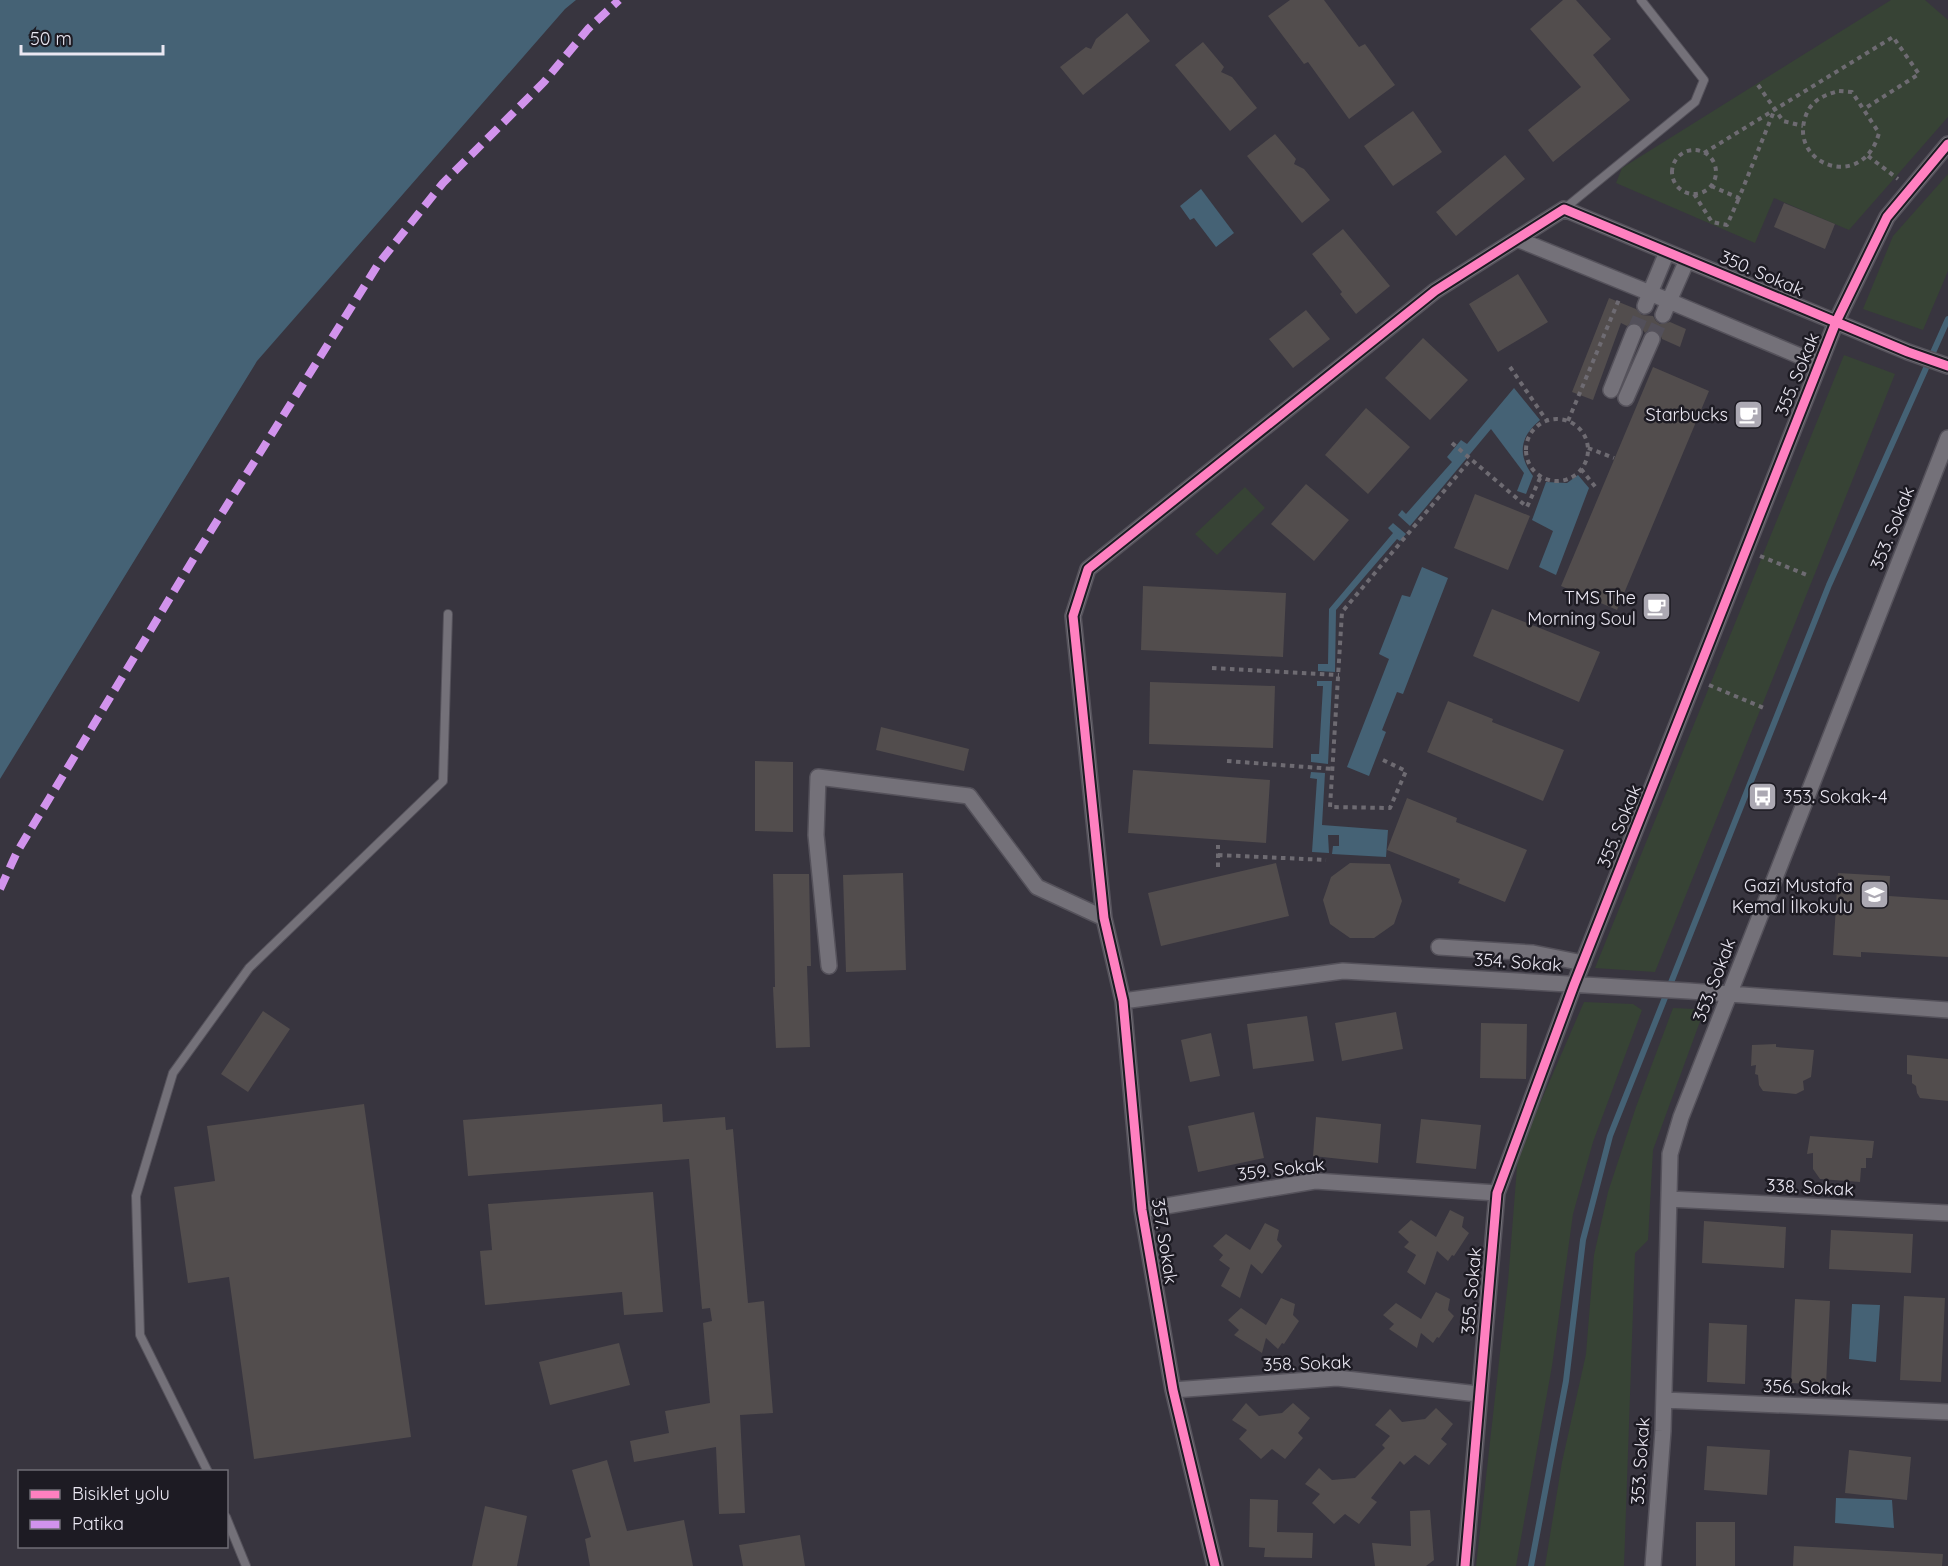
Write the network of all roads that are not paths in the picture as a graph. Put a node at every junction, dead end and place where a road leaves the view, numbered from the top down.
1 (1641, 0) edge
2 (1948, 144) edge
3 (1564, 209) junction
4 (1517, 239) junction
5 (1667, 252) junction
6 (1687, 260) junction
7 (1647, 300) junction
8 (1666, 308) junction
9 (1836, 322) junction
10 (1634, 332) tunnel mouth
11 (1652, 339) tunnel mouth
12 (1819, 364) junction
13 (1947, 366) edge
14 (1611, 390) dead end
15 (1626, 398) dead end
16 (1948, 438) edge
17 (448, 614) dead end
18 (1104, 918) junction
19 (1439, 946) dead end
20 (1583, 963) junction
21 (829, 966) dead end
22 (1574, 985) junction
23 (1729, 995) junction
24 (1123, 1001) junction
25 (1948, 1010) edge
26 (1497, 1193) junction
27 (1669, 1200) junction
28 (1142, 1210) junction
29 (1948, 1213) edge
30 (1173, 1390) junction
31 (1478, 1394) junction
32 (1664, 1400) junction
33 (1948, 1412) edge
34 (207, 1470) edge
35 (228, 1522) edge
36 (246, 1566) edge
37 (1215, 1566) edge
38 (1465, 1566) edge
39 (1653, 1566) edge

1 - 3 lane
2 - 9 street, 355. Sokak
3 - 4 street, 357. Sokak
3 - 5 street, 350. Sokak
4 - 7 street
4 - 18 street, 357. Sokak
5 - 6 street, 350. Sokak
5 - 7 street
6 - 8 street
6 - 9 street, 350. Sokak
7 - 8 street
8 - 12 street
9 - 12 street, 355. Sokak
9 - 13 street, 350. Sokak
10 - 14 street
11 - 15 street
12 - 20 street, 355. Sokak
16 - 23 street, 353. Sokak
17 - 34 lane
18 - 21 street
18 - 24 street, 357. Sokak
19 - 20 street
20 - 22 street, 355. Sokak
22 - 23 street, 354. Sokak
22 - 24 street, 354. Sokak
22 - 26 street, 355. Sokak
23 - 25 street, 354. Sokak
23 - 27 street, 353. Sokak
24 - 28 street, 357. Sokak
26 - 28 street, 359. Sokak
26 - 31 street, 355. Sokak
27 - 29 street, 338. Sokak
27 - 32 street, 353. Sokak
28 - 30 street, 357. Sokak
30 - 31 street, 358. Sokak
30 - 37 street, 357. Sokak
31 - 38 street, 355. Sokak
32 - 33 street, 356. Sokak
32 - 39 street, 353. Sokak
35 - 36 lane

